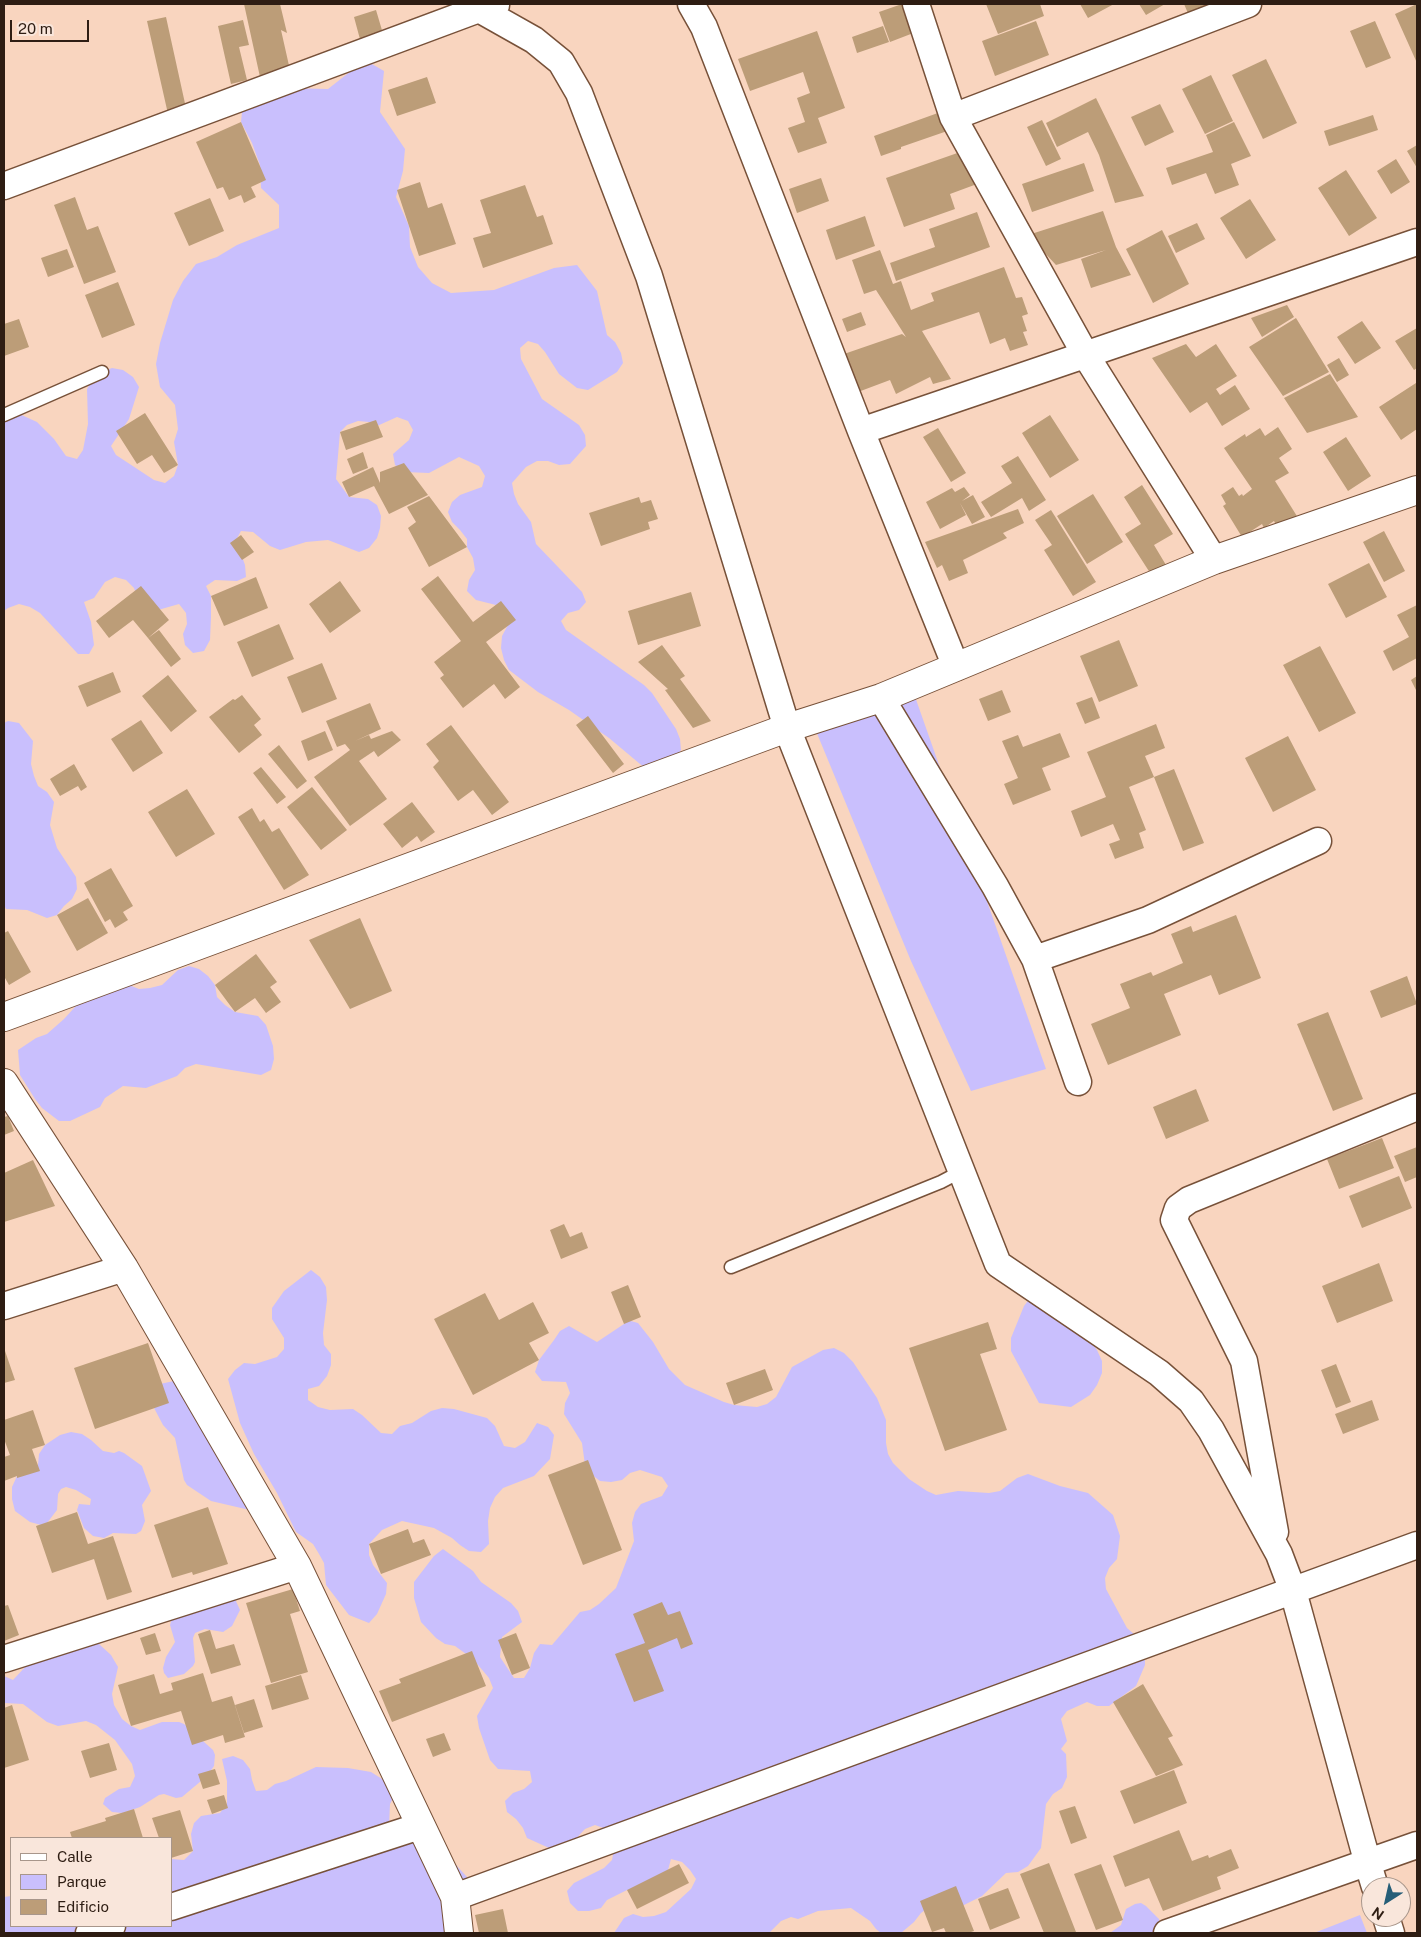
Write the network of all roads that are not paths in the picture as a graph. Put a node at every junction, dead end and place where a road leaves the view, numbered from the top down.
1 (690, 4) edge
2 (916, 4) edge
3 (1248, 4) edge
4 (485, 5) edge
5 (953, 117) junction
6 (4, 186) edge
7 (1417, 242) edge
8 (1085, 354) junction
9 (102, 372) dead end
10 (4, 414) edge
11 (860, 431) junction
12 (1417, 490) edge
13 (1214, 560) junction
14 (956, 667) junction
15 (881, 698) junction
16 (787, 728) junction
17 (1318, 841) dead end
18 (1035, 959) junction
19 (4, 1017) edge
20 (1078, 1082) dead end
21 (4, 1083) edge
22 (1417, 1108) edge
23 (962, 1171) junction
24 (124, 1268) junction
25 (731, 1268) dead end
26 (4, 1306) edge
27 (1417, 1546) edge
28 (1279, 1554) junction
29 (297, 1566) junction
30 (1293, 1591) junction
31 (4, 1659) edge
32 (420, 1826) junction
33 (1417, 1845) edge
34 (1371, 1875) edge
35 (455, 1897) junction
36 (172, 1907) edge
37 (109, 1927) edge
38 (89, 1933) edge
39 (459, 1933) edge
40 (1167, 1933) edge

1 - 11 street
2 - 5 street
3 - 5 street
4 - 6 street
4 - 16 street
5 - 8 street
7 - 8 street
8 - 11 street
8 - 13 street
9 - 10 lane
11 - 14 street
12 - 13 street
13 - 14 street
14 - 15 street
15 - 16 street
15 - 18 street
16 - 19 street
16 - 23 street
17 - 18 street
18 - 20 street
21 - 24 street
22 - 28 street
23 - 25 lane
23 - 28 street
24 - 26 street
24 - 29 street
27 - 30 street
28 - 30 street
29 - 31 street
29 - 32 street
30 - 34 street
30 - 35 street
32 - 35 street
32 - 36 street
33 - 34 street
34 - 40 street
35 - 39 street
37 - 38 street

